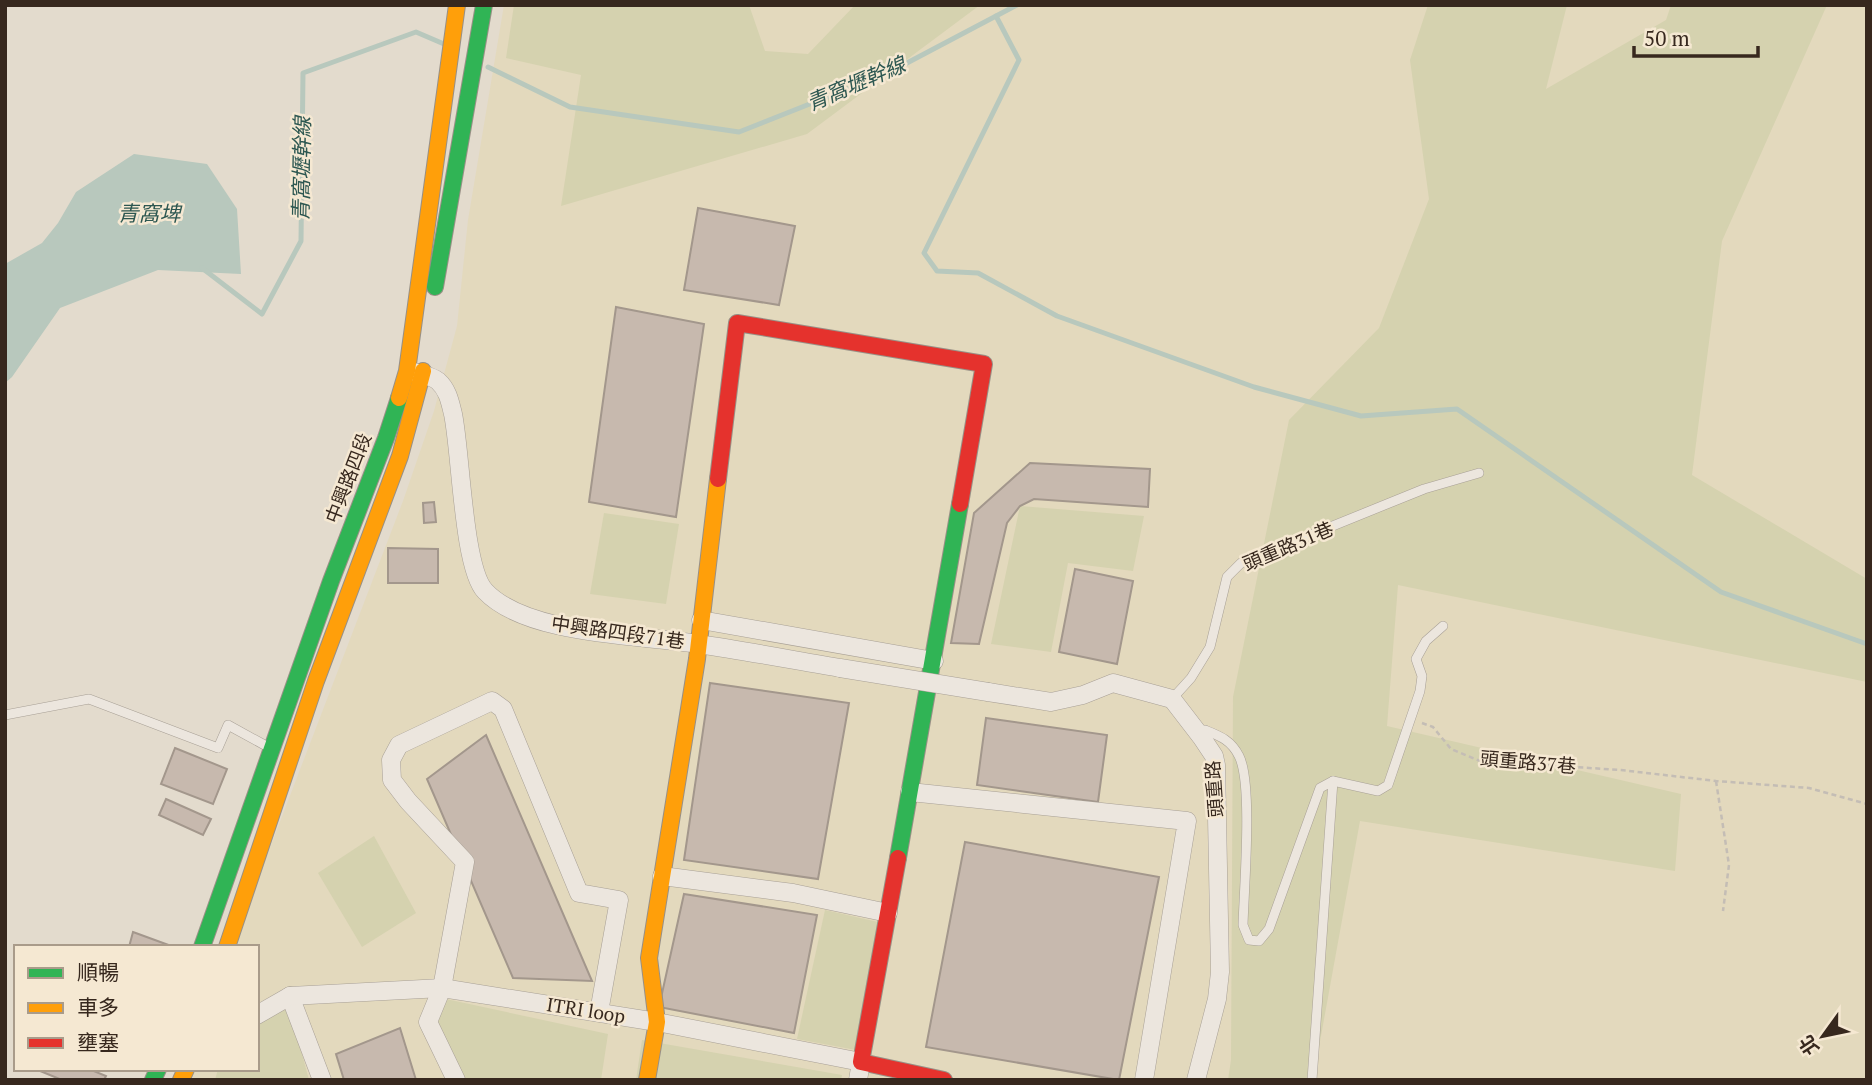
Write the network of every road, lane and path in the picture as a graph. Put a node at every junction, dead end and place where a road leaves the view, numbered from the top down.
1 (457, 5) edge
2 (484, 5) edge
3 (433, 300) dead end
4 (426, 350) dead end
5 (415, 373) junction
6 (1479, 472) dead end
7 (339, 562) junction
8 (356, 571) junction
9 (701, 620) junction
10 (1443, 626) dead end
11 (699, 644) junction
12 (934, 661) junction
13 (1171, 699) junction
14 (5, 715) edge
15 (1412, 719) junction
16 (1205, 730) dead end
17 (271, 748) junction
18 (289, 756) junction
19 (1332, 781) junction
20 (1716, 781) junction
21 (910, 792) junction
22 (1867, 804) edge
23 (662, 876) junction
24 (1723, 911) dead end
25 (888, 913) junction
26 (203, 945) edge
27 (229, 945) edge
28 (442, 988) junction
29 (290, 996) junction
30 (599, 1012) junction
31 (259, 1014) edge
32 (657, 1021) junction
33 (859, 1071) edge
34 (322, 1080) edge
35 (456, 1080) edge
36 (647, 1080) edge
37 (944, 1080) edge
38 (1144, 1080) edge
39 (1196, 1080) edge
40 (1312, 1080) edge

1 - 5 main road, 中興路四段
2 - 3 main road
4 - 5 main road, 中興路四段
5 - 7 main road, 中興路四段
5 - 8 main road, 中興路四段
5 - 11 street, 中興路四段71巷
6 - 13 lane, 頭重路31巷
7 - 8 lane
7 - 17 main road, 中興路四段
8 - 18 main road, 中興路四段
9 - 11 main road
9 - 12 street
9 - 12 main road
10 - 15 lane
11 - 13 street, 中興路四段71巷, bridge
11 - 23 main road
12 - 21 main road
13 - 39 street, 頭重路
14 - 17 lane
15 - 19 lane
15 - 20 path, 頭重路37巷
16 - 19 lane
17 - 18 lane
17 - 26 main road, 中興路四段
18 - 27 main road, 中興路四段
19 - 40 lane
20 - 22 path, 頭重路37巷
20 - 24 path
21 - 25 main road
21 - 38 street
23 - 25 street
23 - 32 main road
25 - 33 main road
28 - 29 street, ITRI loop
28 - 30 street, ITRI loop
28 - 30 street
28 - 35 street
29 - 31 street, ITRI loop
29 - 34 street
30 - 32 street, ITRI loop
32 - 33 street, ITRI loop
32 - 36 main road
33 - 37 main road

